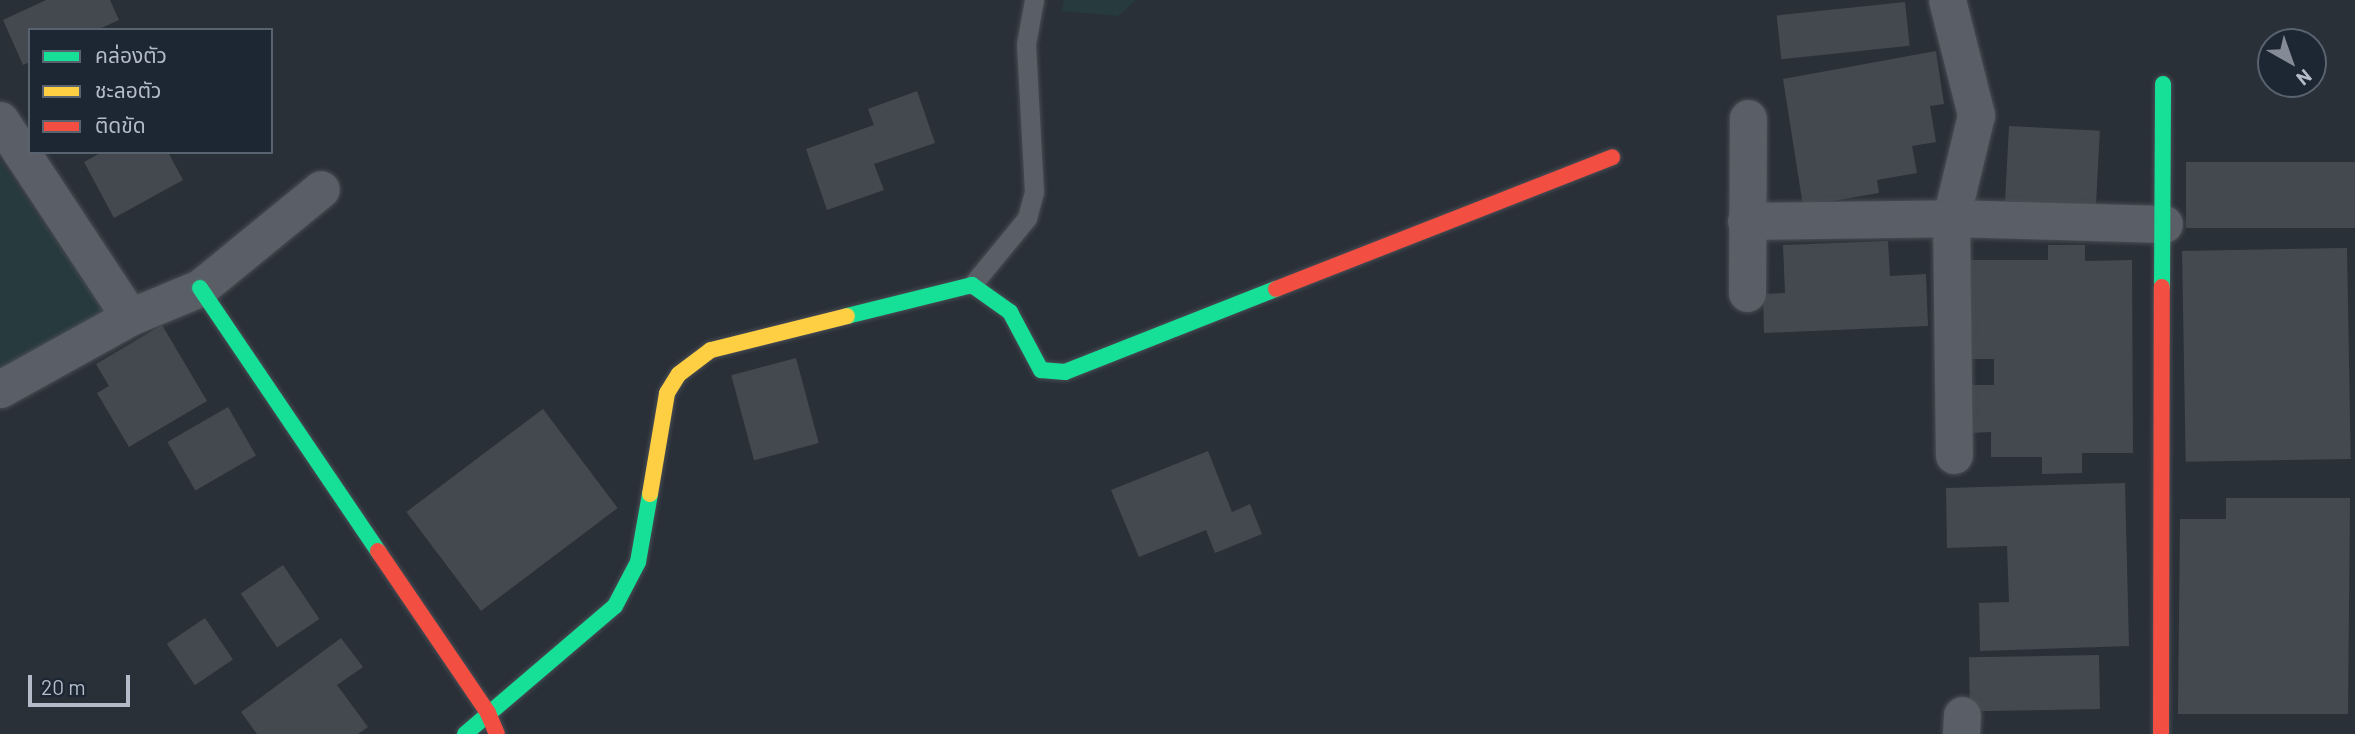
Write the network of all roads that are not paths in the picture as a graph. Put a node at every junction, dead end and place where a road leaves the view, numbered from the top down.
1 (1034, 0) edge
2 (1947, 0) edge
3 (2163, 84) dead end
4 (1748, 118) dead end
5 (0, 120) edge
6 (1612, 157) dead end
7 (321, 189) dead end
8 (1951, 218) junction
9 (1746, 221) junction
10 (2164, 224) junction
11 (972, 285) junction
12 (200, 288) junction
13 (1747, 292) dead end
14 (130, 317) junction
15 (0, 389) edge
16 (1954, 455) dead end
17 (488, 713) junction
18 (465, 734) edge
19 (497, 734) edge
20 (2161, 734) edge

1 - 11 lane
2 - 8 street
3 - 10 street
4 - 9 street
5 - 14 street
6 - 11 street
7 - 12 street
8 - 9 street
8 - 10 street
8 - 16 street
9 - 13 street
10 - 20 street
11 - 17 street
12 - 14 street
12 - 17 street
14 - 15 street
17 - 18 street
17 - 19 street

